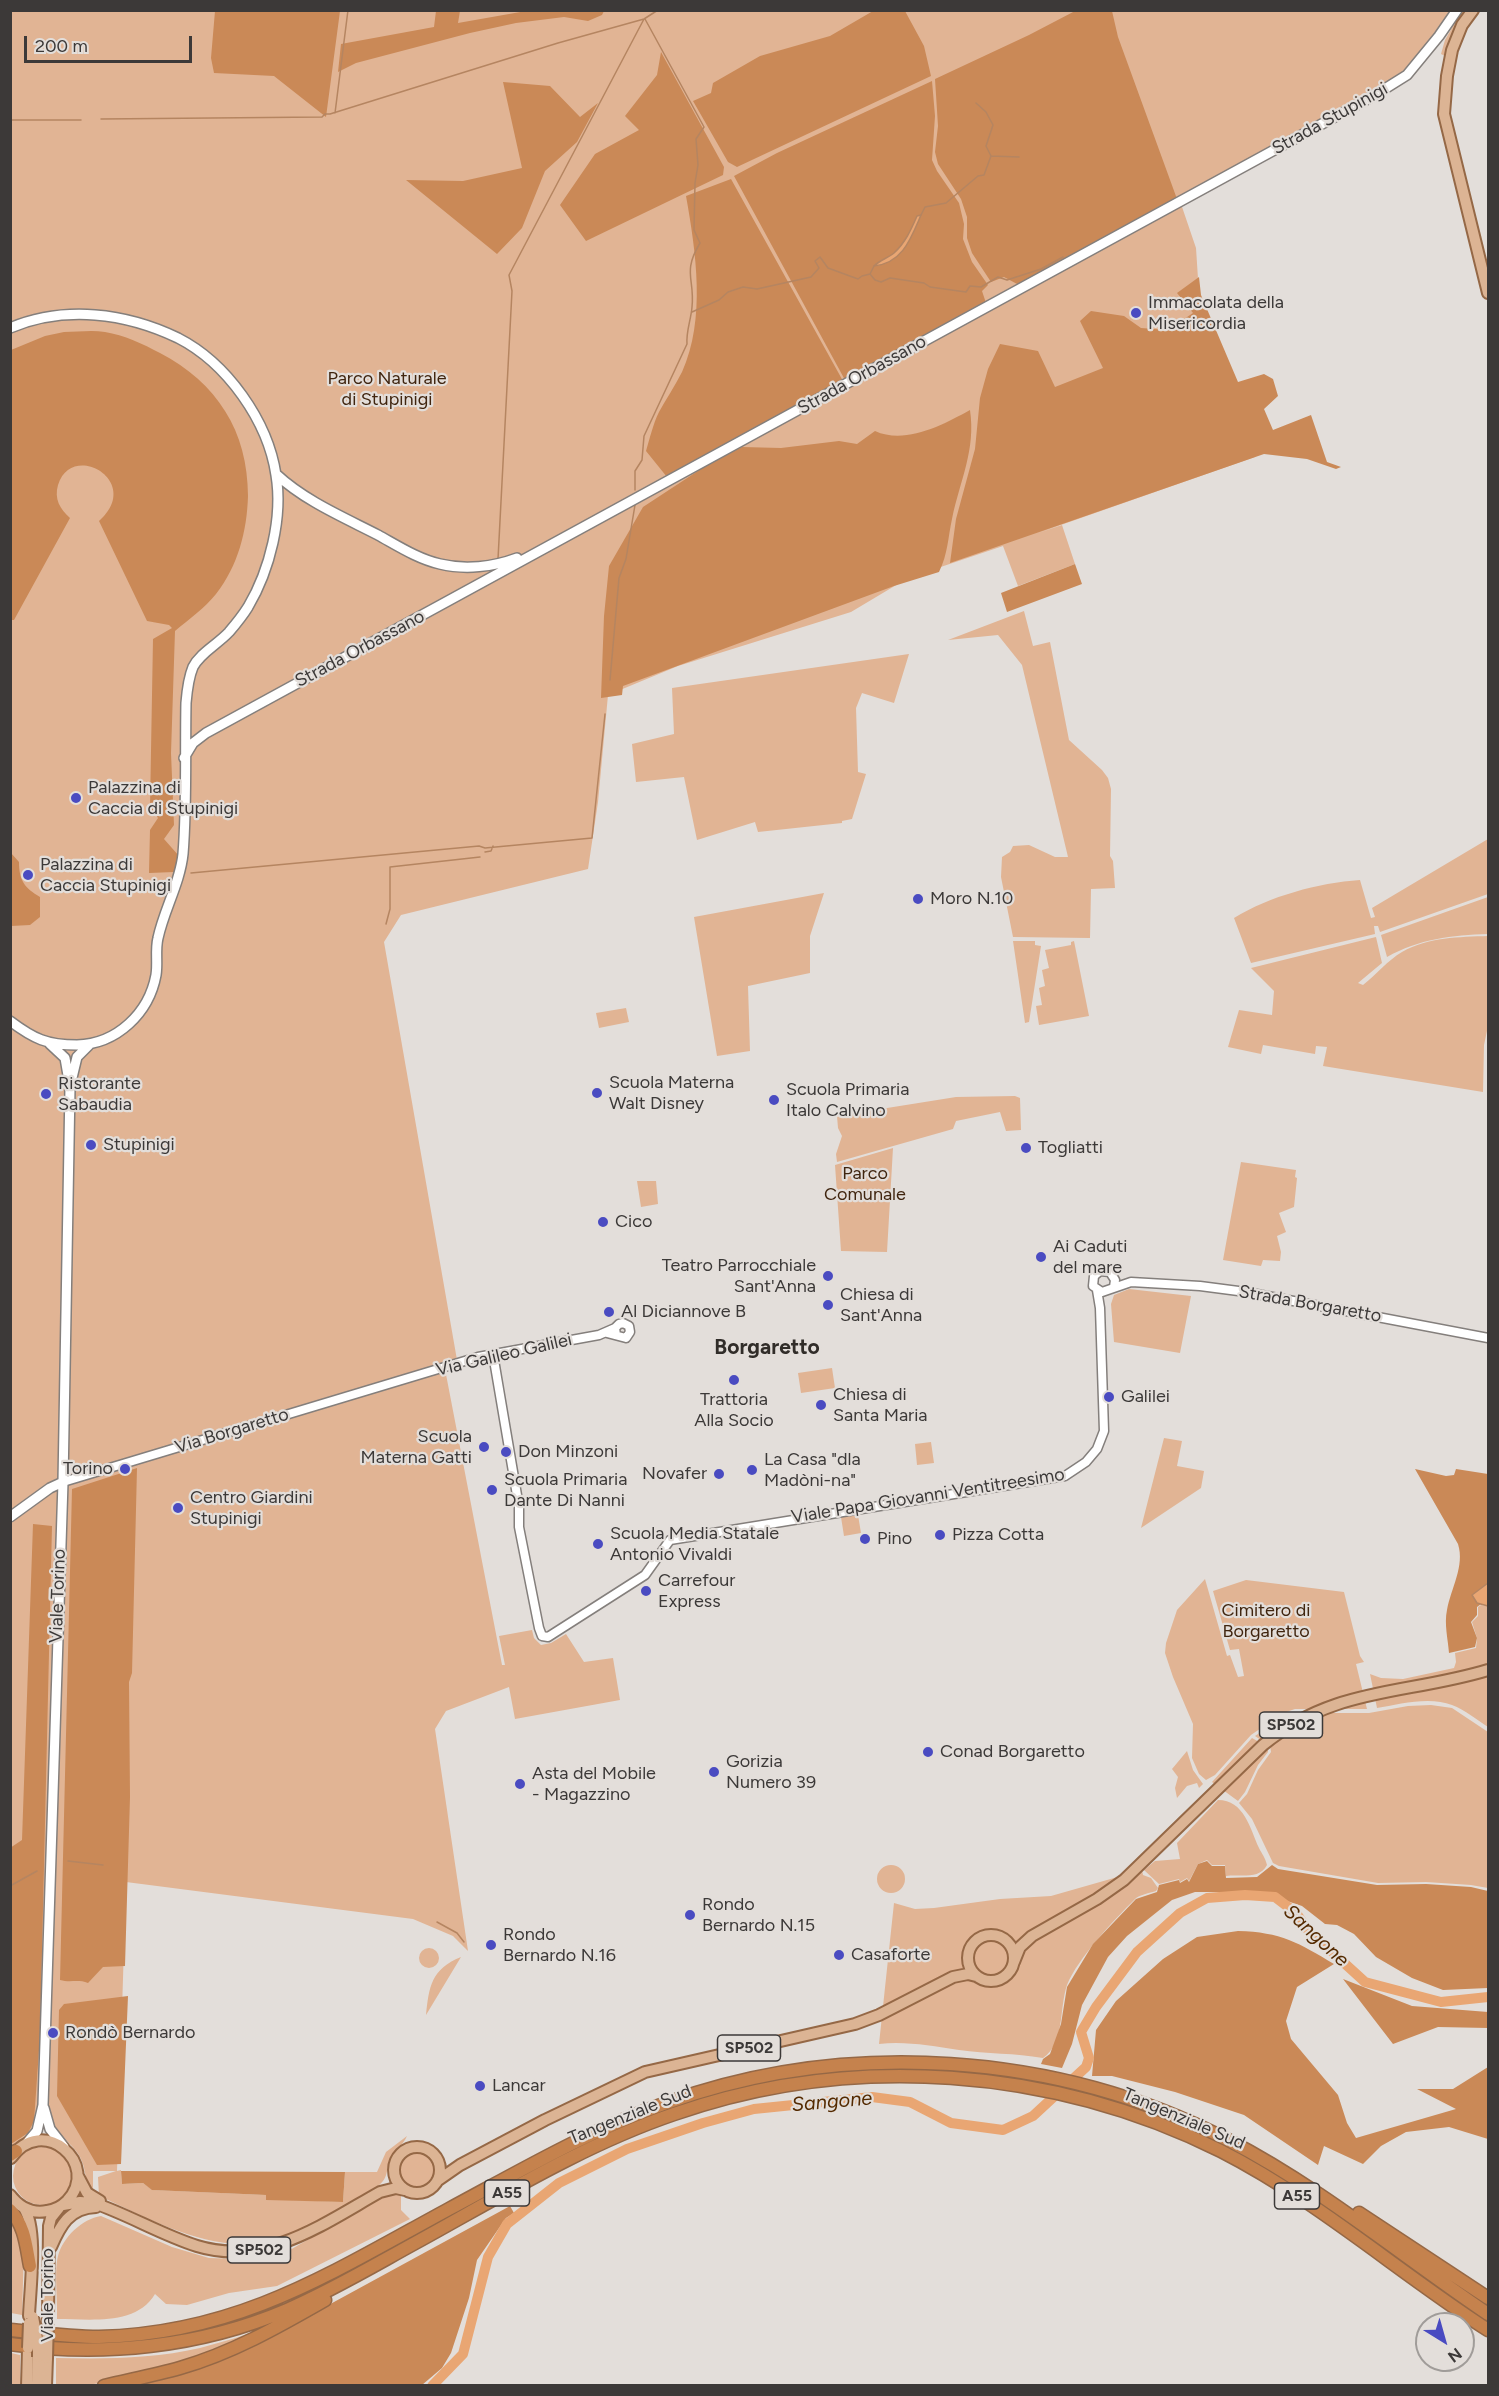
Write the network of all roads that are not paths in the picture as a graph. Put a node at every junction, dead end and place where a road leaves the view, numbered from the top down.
1 (1457, 10) edge
2 (1473, 10) edge
3 (1180, 201) joint
4 (1488, 293) edge
5 (10, 328) edge
6 (276, 474) junction
7 (508, 565) junction
8 (454, 567) junction
9 (480, 584) junction
10 (184, 758) junction
11 (10, 1021) edge
12 (50, 1044) junction
13 (89, 1044) junction
14 (70, 1087) junction
15 (1112, 1285) junction
16 (1097, 1290) junction
17 (1100, 1308) junction
18 (612, 1332) dead end
19 (1488, 1338) edge
20 (493, 1354) junction
21 (402, 1379) joint
22 (63, 1482) junction
23 (10, 1517) edge
24 (1488, 1670) edge
25 (1032, 1936) junction
26 (1002, 1938) junction
27 (968, 1958) junction
28 (1014, 1962) junction
29 (976, 1976) junction
30 (953, 1977) junction
31 (44, 2106) junction
32 (64, 2147) junction
33 (16, 2152) edge
34 (435, 2156) junction
35 (460, 2164) junction
36 (393, 2172) junction
37 (78, 2175) junction
38 (1295, 2178) junction
39 (437, 2181) junction
40 (405, 2190) junction
41 (380, 2192) junction
42 (10, 2195) edge
43 (61, 2206) junction
44 (24, 2208) junction
45 (109, 2209) junction
46 (10, 2210) edge
47 (130, 2217) junction
48 (403, 2249) junction
49 (48, 2253) junction
50 (30, 2266) junction
51 (1488, 2298) edge
52 (1488, 2314) edge
53 (10, 2330) edge
54 (1488, 2330) edge
55 (10, 2344) edge
56 (38, 2357) junction
57 (27, 2385) edge
58 (37, 2385) edge
59 (46, 2385) edge
60 (104, 2385) edge

1 - 3 main road, Strada Stupinigi
2 - 4 main road
3 - 7 main road, Strada Orbassano
5 - 6 main road
6 - 8 main road, Strada Orbassano
6 - 10 main road
7 - 8 main road, Strada Orbassano
7 - 9 main road, Strada Orbassano
8 - 9 main road
9 - 10 main road, Strada Orbassano
10 - 13 main road
11 - 12 main road
12 - 13 main road
12 - 14 main road
13 - 14 main road
14 - 22 main road, Viale Torino
15 - 16 street
15 - 16 street, Strada Borgaretto
15 - 17 street, Viale Papa Giovanni Ventitreesimo
15 - 19 street, Strada Borgaretto
16 - 17 street, Viale Papa Giovanni Ventitreesimo
17 - 20 street, Viale Papa Giovanni Ventitreesimo
18 - 20 street, Via Galileo Galilei
20 - 21 street, Via Galileo Galilei
21 - 22 street, Via Borgaretto
22 - 23 main road
22 - 31 main road, Viale Torino
24 - 25 main road, SP502
25 - 26 main road, SP502
25 - 28 main road, SP502
26 - 27 main road, SP502
26 - 28 main road
27 - 29 main road
27 - 30 main road, SP502
28 - 29 main road, SP502
29 - 30 main road, SP502
30 - 35 main road, SP502
31 - 32 main road, Viale Torino
31 - 33 main road, Viale Torino
32 - 33 main road
32 - 37 main road
34 - 35 main road, SP502
34 - 36 main road, SP502
34 - 39 main road
35 - 39 main road, SP502
36 - 40 main road
36 - 41 main road, SP502
37 - 43 main road, Viale Torino
37 - 47 main road, SP502
38 - 51 highway
38 - 52 highway, Tangenziale Sud / A55
38 - 53 highway, Tangenziale Sud / A55
39 - 40 main road, SP502
40 - 41 main road, SP502
41 - 47 main road, SP502
42 - 44 main road
43 - 44 main road
43 - 45 main road, SP502
43 - 49 main road, Viale Torino
44 - 50 main road, Viale Torino
45 - 47 main road, SP502
45 - 49 main road, SP502
46 - 50 highway
48 - 54 highway, Tangenziale Sud / A55
48 - 55 highway, Tangenziale Sud / A55
48 - 60 highway
49 - 56 main road, Viale Torino, bridge
50 - 56 main road, Viale Torino, bridge
56 - 57 main road, Viale Torino
56 - 58 main road
56 - 59 main road, Viale Torino

